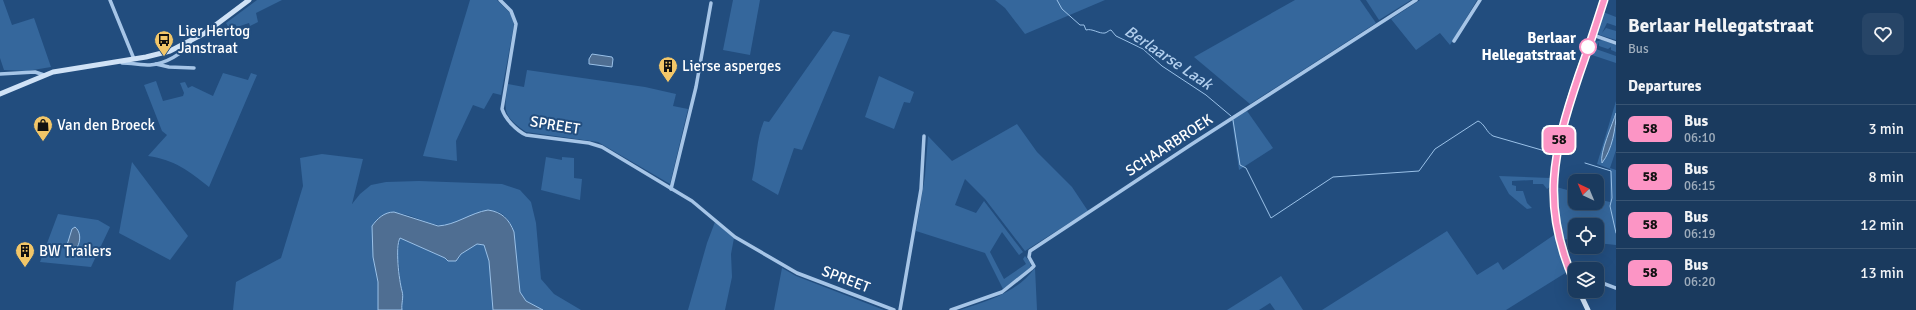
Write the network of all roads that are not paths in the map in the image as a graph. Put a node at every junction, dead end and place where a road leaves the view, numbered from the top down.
1 (110, 0) edge
2 (249, 0) edge
3 (500, 0) edge
4 (1416, 0) edge
5 (1480, 0) edge
6 (1604, 0) edge
7 (711, 3) dead end
8 (1593, 35) junction
9 (190, 41) junction
10 (1454, 41) dead end
11 (1616, 43) edge
12 (134, 59) junction
13 (116, 62) junction
14 (156, 64) junction
15 (194, 68) dead end
16 (0, 74) edge
17 (44, 75) junction
18 (0, 94) edge
19 (924, 136) dead end
20 (670, 188) junction
21 (1568, 265) edge
22 (1604, 284) edge
23 (1616, 288) edge
24 (1582, 298) edge
25 (894, 310) edge
26 (900, 310) edge
27 (951, 310) edge
28 (1588, 310) edge

1 - 12 street
2 - 9 street
3 - 20 street, SPREET
4 - 27 street, SCHAARBROEK
5 - 10 street
6 - 8 street
7 - 20 street
8 - 11 street
8 - 21 street
9 - 12 street
9 - 14 street
12 - 13 street
13 - 14 street
13 - 17 street
14 - 15 street
16 - 17 street
17 - 18 street
19 - 26 street
20 - 25 street, SPREET
22 - 23 street
24 - 28 street

